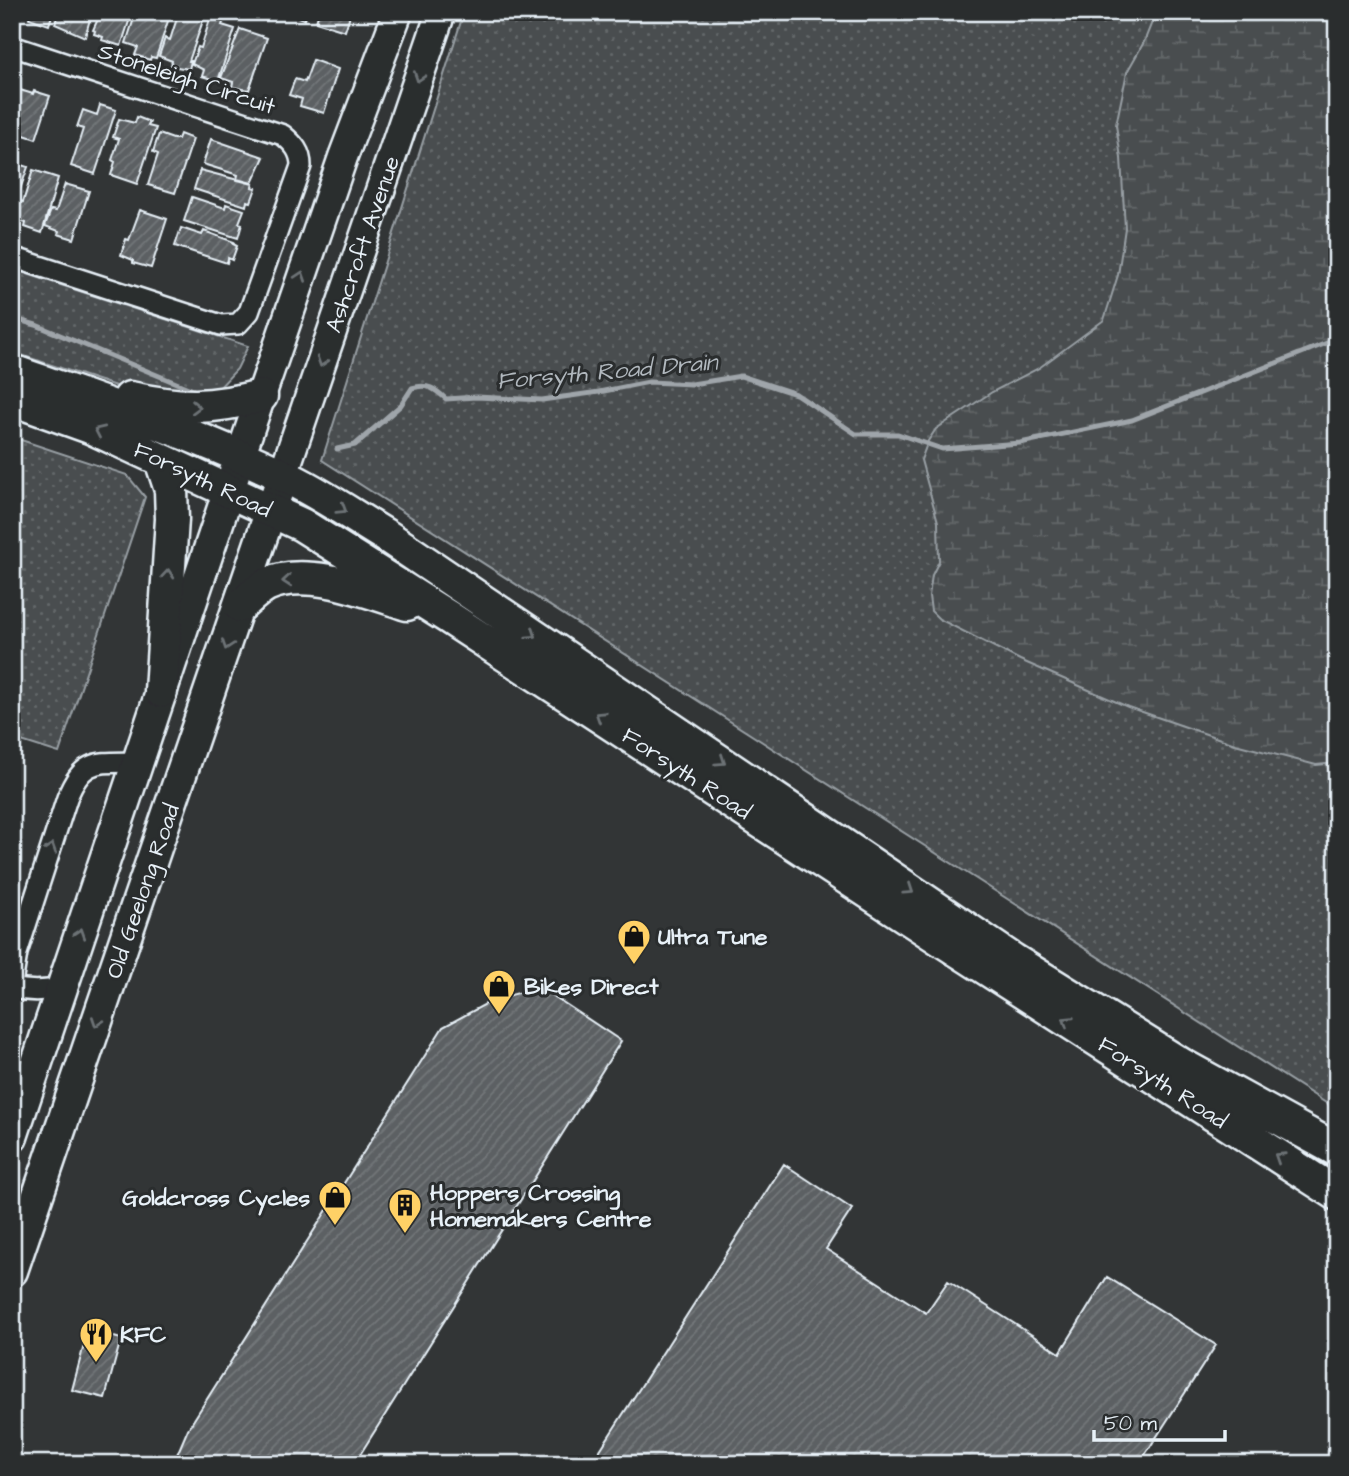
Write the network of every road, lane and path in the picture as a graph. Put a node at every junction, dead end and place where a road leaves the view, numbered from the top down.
1 (398, 12) edge
2 (441, 12) edge
3 (12, 46) edge
4 (12, 257) edge
5 (19, 383) edge
6 (261, 396) junction
7 (240, 457) junction
8 (161, 460) junction
9 (283, 475) junction
10 (227, 491) junction
11 (271, 510) junction
12 (240, 606) junction
13 (448, 617) junction
14 (161, 691) junction
15 (138, 761) junction
16 (12, 986) edge
17 (62, 986) junction
18 (12, 1137) edge
19 (1337, 1150) edge
20 (1337, 1194) edge
21 (12, 1271) edge

6 -> 1 main road, Ashcroft Avenue
2 -> 9 main road, Ashcroft Avenue
3 - 4 street, Stoneleigh Circuit
5 -> 6 highway
5 - 7 highway, Forsyth Road
8 -> 5 highway, Forsyth Road
6 - 7 main road, Ashcroft Avenue
7 - 9 highway, Forsyth Road
7 - 10 main road, Old Geelong Road
8 - 10 highway, Forsyth Road
14 -> 8 highway
9 - 11 main road, Old Geelong Road
9 -> 19 highway, Forsyth Road
10 - 11 highway, Forsyth Road
10 - 14 main road, Old Geelong Road
11 - 12 main road, Old Geelong Road
11 - 13 highway, Forsyth Road
13 -> 12 highway
12 -> 21 main road, Old Geelong Road
20 -> 13 highway, Forsyth Road
14 - 15 main road, Old Geelong Road
16 -> 15 street
17 -> 15 main road, Old Geelong Road
16 - 17 street
17 - 18 main road, Old Geelong Road

